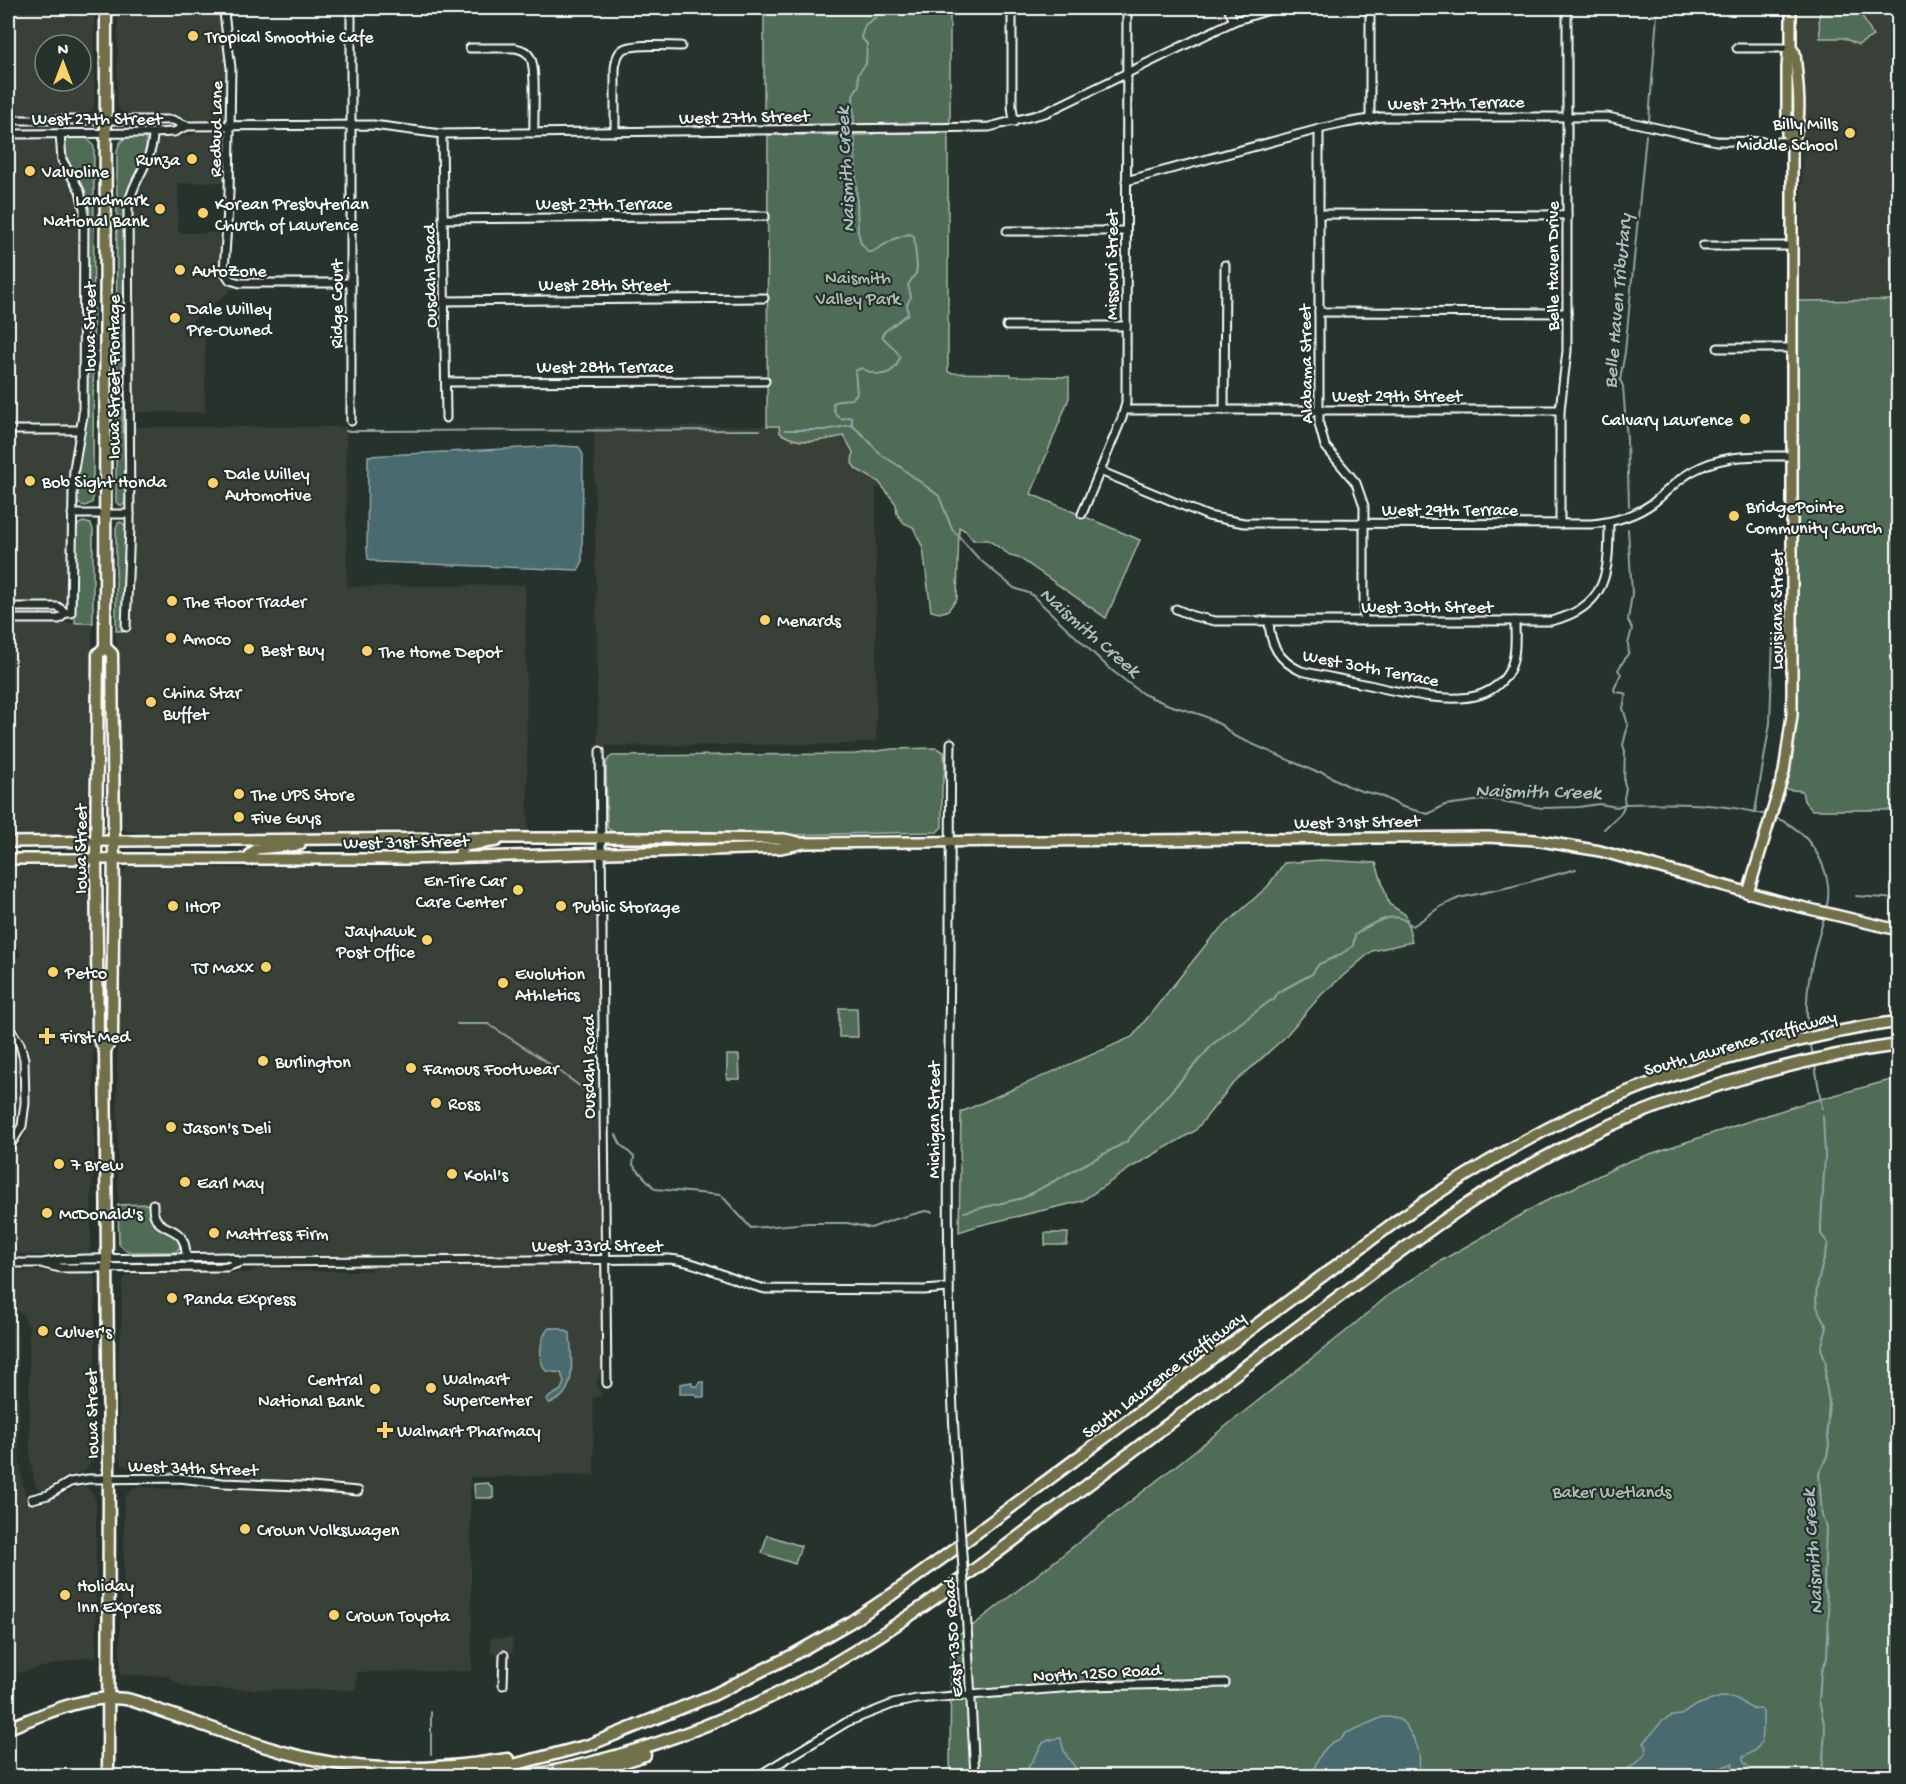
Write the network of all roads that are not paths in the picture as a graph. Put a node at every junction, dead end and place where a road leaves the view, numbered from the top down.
1 (106, 8) edge
2 (351, 8) edge
3 (1012, 8) edge
4 (1127, 8) edge
5 (1228, 8) edge
6 (1276, 8) edge
7 (1370, 8) edge
8 (1567, 8) edge
9 (1791, 8) edge
10 (224, 13) dead end
11 (1234, 21) junction
12 (681, 46) dead end
13 (470, 48) dead end
14 (1737, 48) dead end
15 (1791, 48) junction
16 (1127, 73) junction
17 (1567, 116) junction
18 (1370, 119) junction
19 (106, 120) junction
20 (1014, 122) junction
21 (8, 123) edge
22 (351, 124) junction
23 (187, 126) junction
24 (230, 126) junction
25 (8, 129) edge
26 (1319, 129) junction
27 (615, 132) junction
28 (153, 133) junction
29 (534, 133) junction
30 (60, 134) junction
31 (106, 134) junction
32 (442, 134) junction
33 (1792, 142) junction
34 (1126, 181) junction
35 (1319, 214) junction
36 (1567, 214) junction
37 (765, 216) dead end
38 (443, 219) junction
39 (1007, 231) dead end
40 (1126, 231) junction
41 (1703, 246) dead end
42 (1792, 246) junction
43 (1224, 266) dead end
44 (351, 283) junction
45 (764, 298) dead end
46 (444, 301) junction
47 (1319, 312) junction
48 (1567, 313) junction
49 (1007, 326) dead end
50 (1126, 326) junction
51 (1718, 348) dead end
52 (1792, 348) junction
53 (765, 381) dead end
54 (446, 382) junction
55 (1125, 410) junction
56 (1224, 410) junction
57 (1319, 410) junction
58 (1560, 410) junction
59 (446, 418) dead end
60 (351, 421) dead end
61 (8, 430) edge
62 (80, 430) junction
63 (1792, 456) junction
64 (1100, 471) junction
65 (72, 514) junction
66 (105, 514) junction
67 (130, 514) junction
68 (1082, 514) dead end
69 (1609, 522) junction
70 (1364, 524) junction
71 (1560, 524) junction
72 (8, 607) edge
73 (1176, 609) dead end
74 (69, 613) junction
75 (8, 619) edge
76 (1269, 621) junction
77 (1364, 621) junction
78 (1515, 621) junction
79 (126, 627) dead end
80 (105, 647) junction
81 (951, 743) dead end
82 (600, 751) dead end
83 (512, 838) junction
84 (601, 838) junction
85 (331, 839) junction
86 (96, 841) junction
87 (114, 841) junction
88 (8, 842) edge
89 (950, 842) junction
90 (804, 843) junction
91 (602, 853) junction
92 (460, 857) junction
93 (8, 859) edge
94 (96, 859) junction
95 (114, 859) junction
96 (249, 860) junction
97 (1748, 892) junction
98 (1899, 930) edge
99 (1899, 1022) edge
100 (8, 1026) edge
101 (1899, 1045) edge
102 (105, 1052) junction
103 (8, 1149) edge
104 (153, 1204) dead end
105 (186, 1258) junction
106 (605, 1260) junction
107 (241, 1262) junction
108 (8, 1263) edge
109 (106, 1264) junction
110 (949, 1288) junction
111 (607, 1383) dead end
112 (109, 1479) junction
113 (358, 1491) dead end
114 (958, 1497) joint
115 (32, 1499) dead end
116 (504, 1655) dead end
117 (1224, 1683) dead end
118 (503, 1685) dead end
119 (971, 1694) junction
120 (109, 1700) junction
121 (761, 1702) junction
122 (8, 1728) edge
123 (618, 1732) junction
124 (108, 1776) edge
125 (457, 1776) edge
126 (528, 1776) edge
127 (583, 1776) edge
128 (758, 1776) edge
129 (975, 1776) edge

1 - 19 highway, Iowa Street
2 - 22 street, Ridge Court
3 - 20 street
4 - 16 street, Missouri Street
5 - 11 street
6 - 11 street, West 27th Street
7 - 18 street
8 - 17 street, Belle Haven Drive
9 - 15 main road, Louisiana Street
10 - 24 street, Redbud Lane
11 - 16 street, West 27th Street
12 - 27 street
13 - 29 street
14 - 15 street
15 - 33 main road, Louisiana Street
16 - 20 street, West 27th Street
16 - 34 street, Missouri Street
17 - 18 street, West 27th Terrace
17 - 33 street, West 27th Terrace
17 - 36 street, Belle Haven Drive
18 - 26 street, West 27th Terrace
19 - 21 street, West 27th Street
19 - 23 street, West 27th Street
19 - 31 highway, Iowa Street
20 - 27 street, West 27th Street
22 - 24 street, West 27th Street
22 - 32 street, West 27th Street
22 - 44 street, Ridge Court
23 - 24 street, West 27th Street
23 - 28 street, West 27th Street
24 - 44 street, Redbud Lane
25 - 30 street, West 27th Street
26 - 34 street, West 27th Terrace
26 - 35 street, Alabama Street
27 - 29 street, West 27th Street
28 - 31 street, West 27th Street
28 - 67 street, Iowa Street Frontage
29 - 32 street, West 27th Street
30 - 31 street, West 27th Street
30 - 62 street, Iowa Street Frontage
31 - 66 highway, Iowa Street
32 - 38 street, Ousdahl Road
33 - 42 main road, Louisiana Street
34 - 40 street, Missouri Street
35 - 36 street
35 - 47 street, Alabama Street
36 - 48 street, Belle Haven Drive
37 - 38 street, West 27th Terrace
38 - 46 street, Ousdahl Road
39 - 40 street
40 - 50 street, Missouri Street
41 - 42 street
42 - 52 main road, Louisiana Street
43 - 56 street
44 - 60 street, Ridge Court
45 - 46 street, West 28th Street
46 - 54 street, Ousdahl Road
47 - 48 street
47 - 57 street, Alabama Street
48 - 58 street, Belle Haven Drive
49 - 50 street
50 - 55 street, Missouri Street
51 - 52 street
52 - 63 main road, Louisiana Street
53 - 54 street, West 28th Terrace
54 - 59 street, Ousdahl Road
55 - 56 street, West 29th Street
55 - 64 street, Missouri Street
56 - 57 street, West 29th Street
57 - 58 street, West 29th Street
57 - 70 street, Alabama Street
58 - 71 street, Belle Haven Drive
61 - 62 street
62 - 65 street, Iowa Street Frontage
63 - 69 street, West 29th Terrace
63 - 97 main road, Louisiana Street
64 - 68 street, Missouri Street
64 - 70 street, West 29th Terrace
65 - 66 street
65 - 74 street, Iowa Street Frontage
66 - 67 street
66 - 80 highway, Iowa Street
67 - 79 street, Iowa Street Frontage
69 - 71 street, West 29th Terrace
69 - 78 street, West 30th Street
70 - 71 street, West 29th Terrace
70 - 77 street, Alabama Street
72 - 74 street
73 - 76 street, West 30th Street
74 - 75 street
76 - 77 street, West 30th Street
76 - 78 street, West 30th Terrace
77 - 78 street, West 30th Street
80 - 86 highway, Iowa Street
80 - 87 highway, Iowa Street
81 - 89 street, Michigan Street
82 - 84 street, Ousdahl Road
83 - 84 main road, West 31st Street
83 - 85 main road, West 31st Street
83 - 92 main road
84 - 90 main road, West 31st Street
84 - 91 street, Ousdahl Road
85 - 87 main road, West 31st Street
85 - 96 main road
86 - 87 main road, West 31st Street
86 - 88 main road, West 31st Street
86 - 94 highway, Iowa Street
87 - 95 highway, Iowa Street
89 - 90 main road, West 31st Street
89 - 97 main road, West 31st Street
89 - 110 street, Michigan Street
90 - 91 main road, West 31st Street
91 - 92 main road, West 31st Street
91 - 106 street, Ousdahl Road
92 - 96 main road, West 31st Street
93 - 94 main road, West 31st Street
94 - 95 main road, West 31st Street
94 - 102 highway, Iowa Street
95 - 96 main road, West 31st Street
95 - 102 highway, Iowa Street
97 - 98 main road, West 31st Street
99 - 123 highway, South Lawrence Trafficway
100 - 103 street
101 - 121 highway, South Lawrence Trafficway
102 - 109 highway, Iowa Street
104 - 105 street
105 - 107 street, West 33rd Street
105 - 109 street, West 33rd Street
106 - 107 street, West 33rd Street
106 - 110 street, West 33rd Street
106 - 111 street, Ousdahl Road
107 - 109 street, West 33rd Street
108 - 109 street, West 33rd Street
109 - 112 highway, Iowa Street
110 - 114 street, Michigan Street
112 - 113 street, West 34th Street
112 - 115 street, West 34th Street
112 - 120 highway, Iowa Street
114 - 119 street, East 1350 Road, bridge
116 - 118 street
117 - 119 street, North 1250 Road
119 - 128 street, North 1250 Road
119 - 129 street, East 1350 Road
120 - 122 highway
120 - 123 highway
120 - 124 highway, Iowa Street
121 - 126 highway, South Lawrence Trafficway
121 - 127 highway
123 - 125 highway, South Lawrence Trafficway

